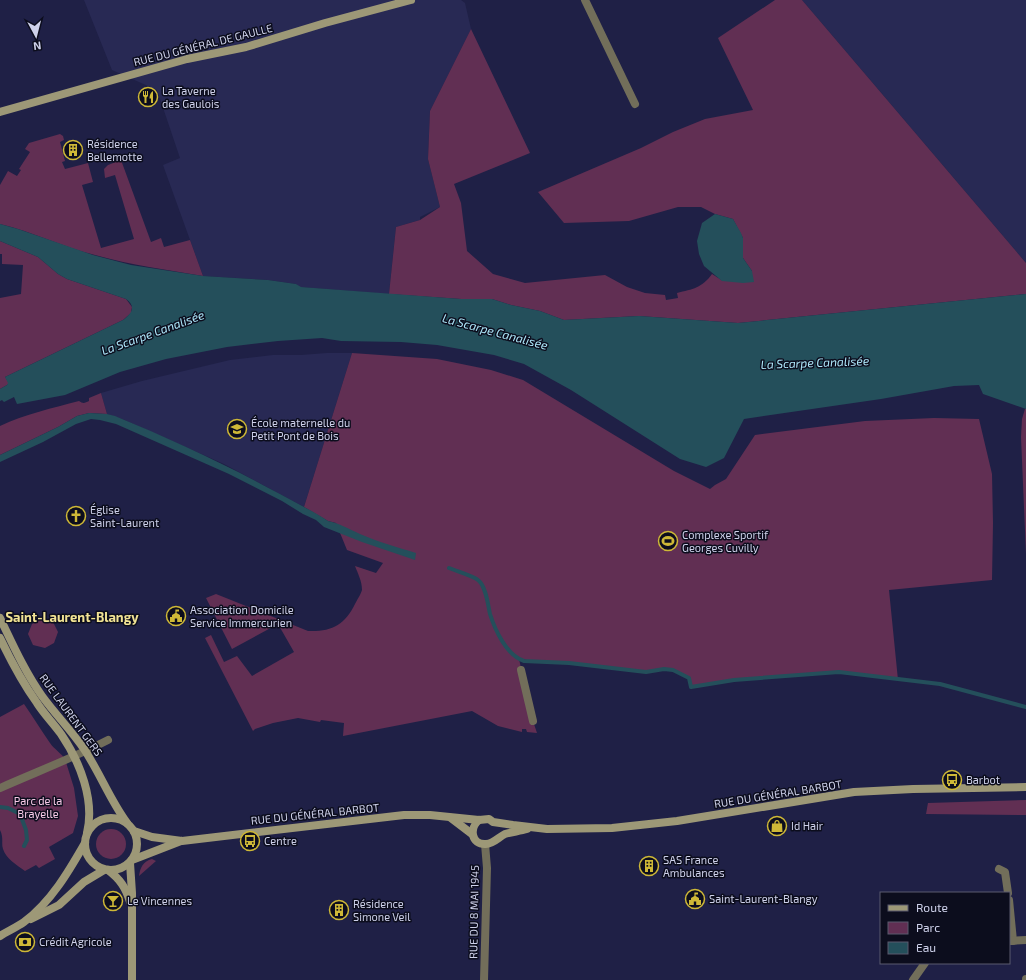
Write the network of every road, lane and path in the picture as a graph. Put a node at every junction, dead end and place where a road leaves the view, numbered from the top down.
1 (411, 0) edge
2 (585, 0) edge
3 (635, 104) dead end
4 (0, 112) edge
5 (0, 618) edge
6 (0, 638) edge
7 (522, 670) dead end
8 (533, 721) dead end
9 (108, 740) dead end
10 (86, 752) junction
11 (73, 757) junction
12 (0, 788) edge
13 (1026, 788) edge
14 (450, 818) junction
15 (479, 820) junction
16 (493, 822) junction
17 (127, 823) junction
18 (533, 828) junction
19 (134, 831) junction
20 (87, 833) junction
21 (472, 834) junction
22 (495, 839) junction
23 (182, 841) junction
24 (84, 843) junction
25 (485, 844) junction
26 (131, 861) junction
27 (999, 869) dead end
28 (106, 870) junction
29 (1008, 892) edge
30 (132, 909) junction
31 (1010, 920) edge
32 (24, 922) junction
33 (0, 936) edge
34 (1026, 940) edge
35 (1011, 941) edge
36 (924, 964) edge
37 (132, 980) edge
38 (484, 980) edge
39 (913, 980) edge

1 - 4 main road, RUE DU GÉNÉRAL DE GAULLE
2 - 3 street
5 - 10 main road, RUE LAURENT GERS
6 - 11 main road, RUE LAURENT GERS
7 - 8 street
9 - 10 street
10 - 11 street
10 - 17 main road, RUE LAURENT GERS
11 - 12 street
11 - 20 main road, RUE LAURENT GERS
13 - 18 main road, RUE DU GÉNÉRAL BARBOT
14 - 15 main road, RUE DU GÉNÉRAL BARBOT
14 - 21 main road
14 - 23 main road, RUE DU GÉNÉRAL BARBOT
15 - 16 main road
15 - 21 main road
16 - 18 main road
16 - 22 main road
17 - 19 main road
17 - 20 main road
18 - 22 main road
19 - 23 main road, RUE DU GÉNÉRAL BARBOT
19 - 26 main road
20 - 24 main road
21 - 25 main road
22 - 25 main road
23 - 26 main road, RUE DU GÉNÉRAL BARBOT
24 - 28 main road
24 - 32 main road
25 - 38 street, RUE DU 8 MAI 1945
26 - 28 main road
26 - 30 main road
27 - 29 street
28 - 30 main road
28 - 32 main road
30 - 37 main road
31 - 35 street
32 - 33 main road
34 - 35 street
36 - 39 street

